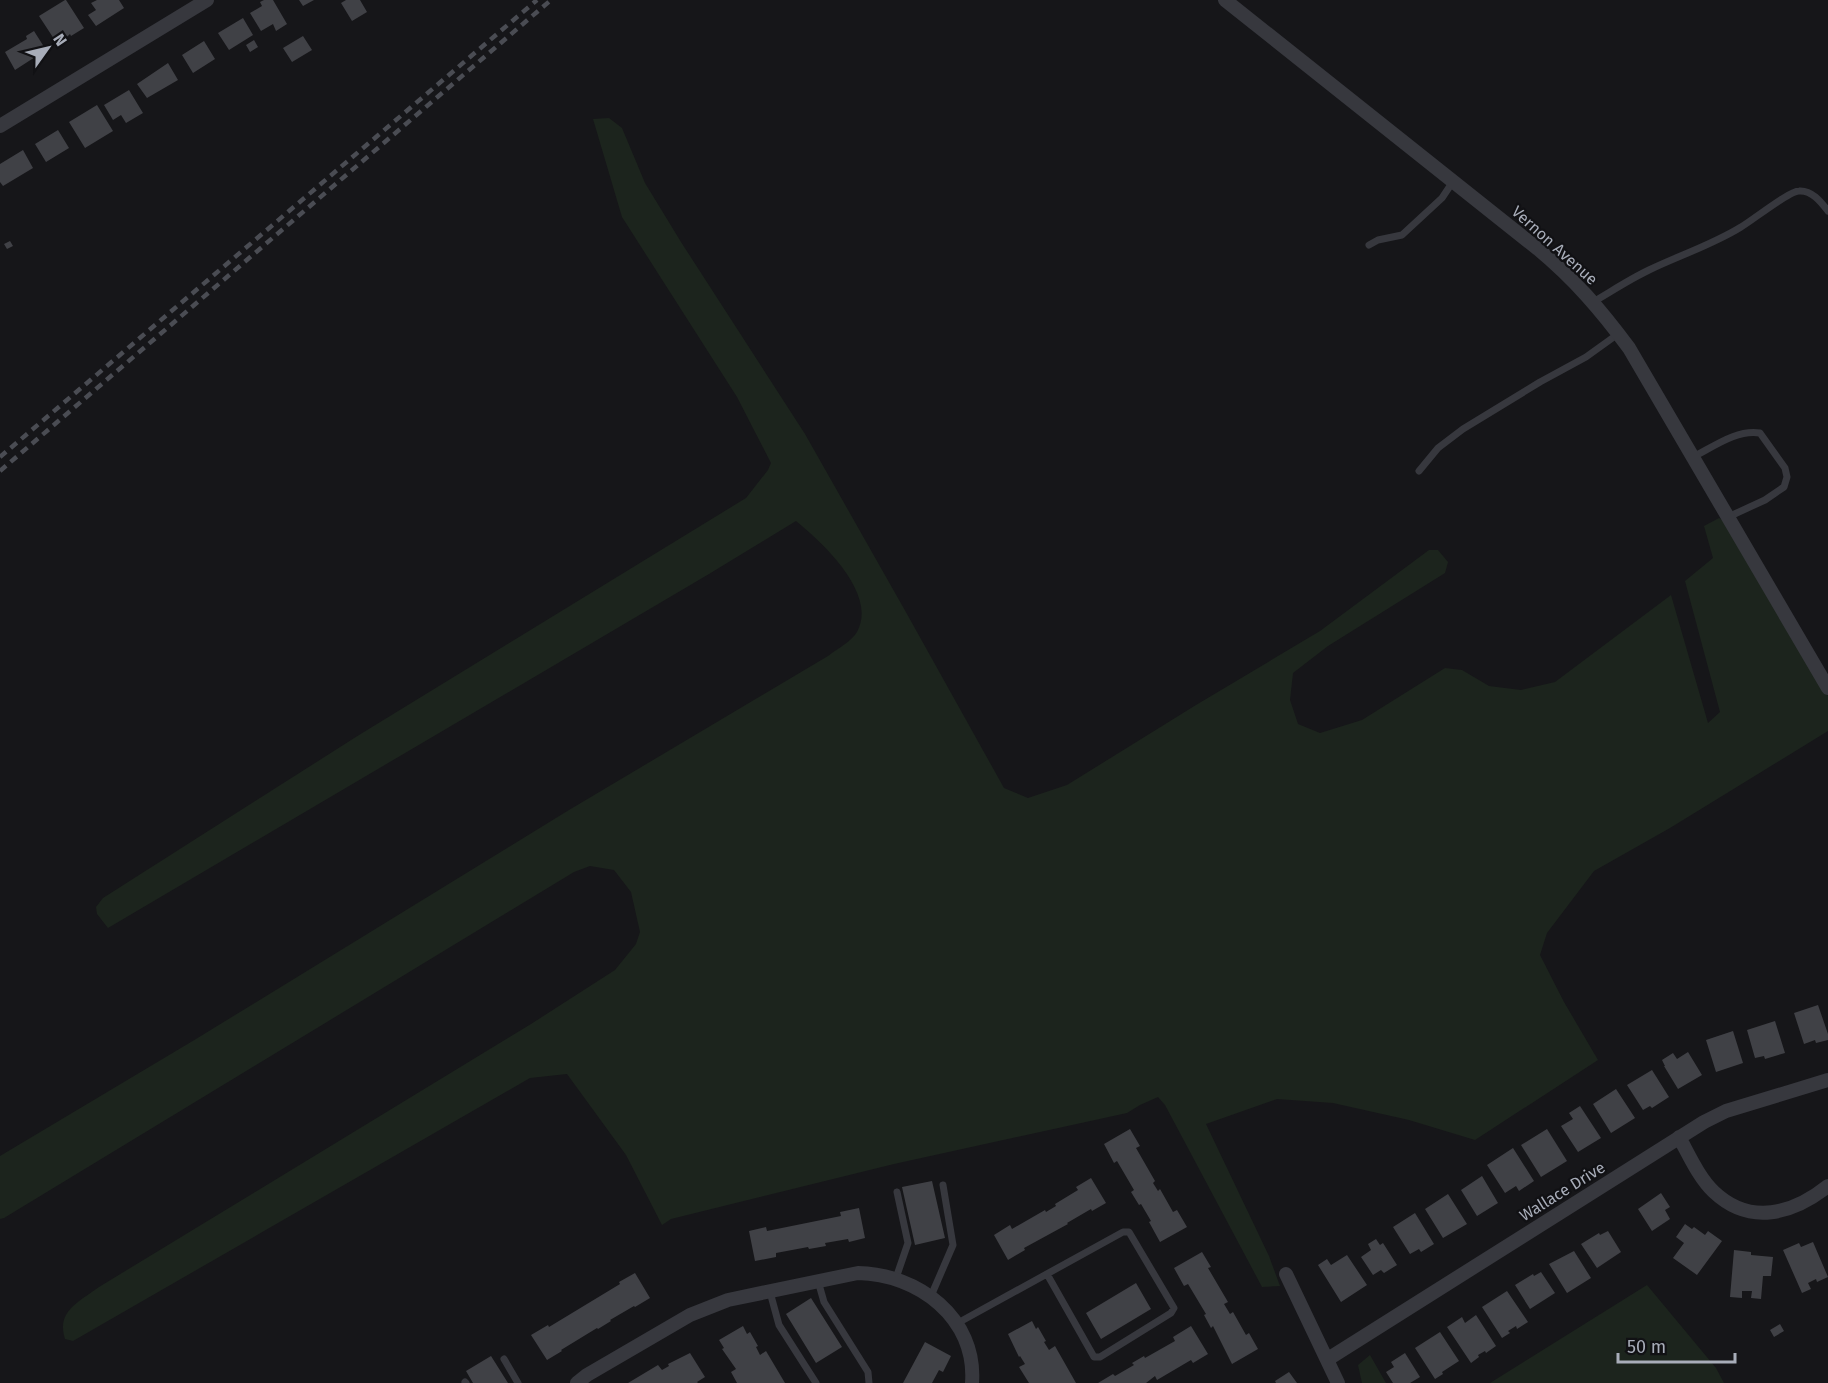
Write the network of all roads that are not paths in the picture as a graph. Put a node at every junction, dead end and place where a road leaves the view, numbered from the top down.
1 (207, 0) edge
2 (1225, 0) edge
3 (0, 126) edge
4 (1454, 180) junction
5 (1828, 212) edge
6 (1369, 246) dead end
7 (1593, 302) junction
8 (1618, 334) junction
9 (1693, 457) junction
10 (1419, 471) dead end
11 (1728, 516) junction
12 (1828, 688) edge
13 (1828, 1080) edge
14 (1679, 1137) junction
15 (943, 1185) dead end
16 (1828, 1186) edge
17 (897, 1192) dead end
18 (1047, 1274) junction
19 (1286, 1274) dead end
20 (896, 1278) junction
21 (818, 1281) junction
22 (770, 1292) junction
23 (931, 1296) junction
24 (956, 1324) junction
25 (504, 1359) dead end
26 (1328, 1359) junction
27 (518, 1383) edge
28 (577, 1383) edge
29 (816, 1383) edge
30 (869, 1383) edge
31 (972, 1383) edge
32 (1338, 1383) edge

1 - 3 street
2 - 4 street, Vernon Avenue
4 - 6 lane
4 - 7 street, Vernon Avenue
5 - 7 lane
7 - 8 street, Vernon Avenue
8 - 9 street, Vernon Avenue
8 - 10 lane
9 - 11 street, Vernon Avenue
9 - 11 lane
11 - 12 street, Vernon Avenue
13 - 14 street, Wallace Drive
14 - 16 street
14 - 26 street, Wallace Drive
15 - 23 lane
17 - 20 lane
18 - 18 lane
18 - 24 lane
19 - 26 street
20 - 21 street
20 - 23 street
21 - 22 street
21 - 30 lane
22 - 28 street
22 - 29 lane
23 - 24 street
24 - 31 street
25 - 27 lane
26 - 32 street

